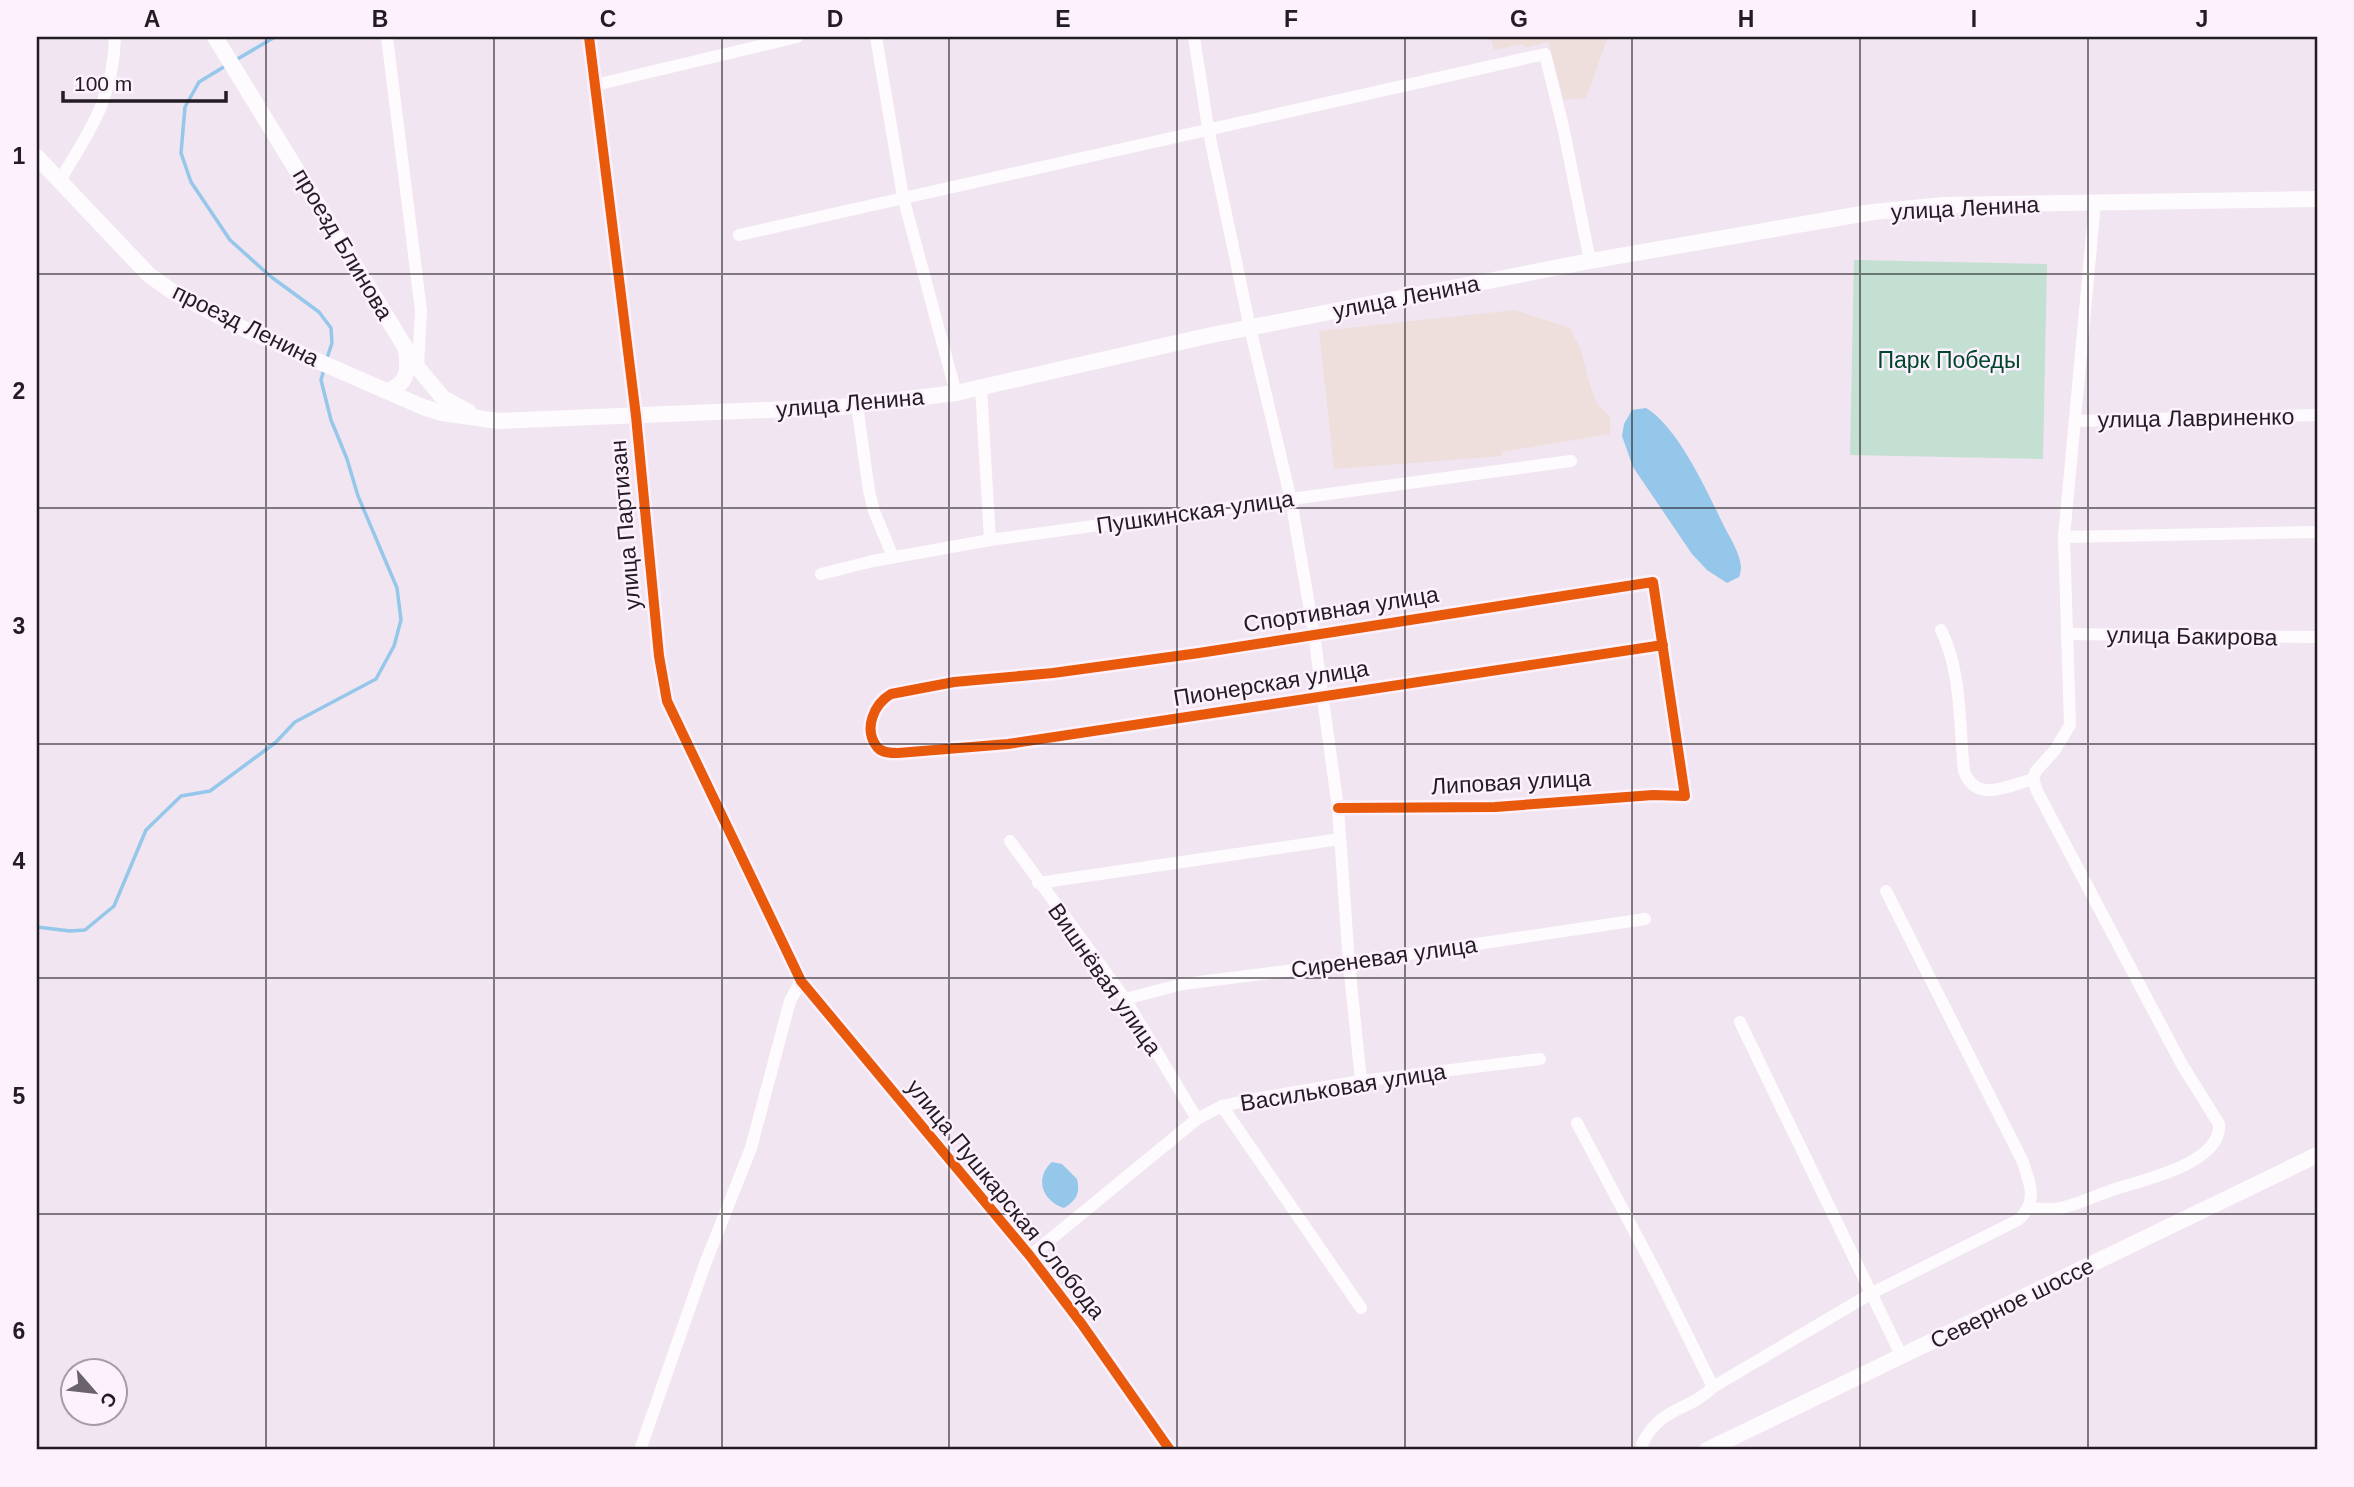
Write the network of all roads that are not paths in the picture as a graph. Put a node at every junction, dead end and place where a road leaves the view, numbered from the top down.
1 (115, 37) edge
2 (387, 37) edge
3 (589, 37) edge
4 (797, 37) edge
5 (876, 37) edge
6 (1194, 37) edge
7 (219, 43) edge
8 (595, 85) junction
9 (1208, 128) junction
10 (37, 157) edge
11 (59, 182) junction
12 (903, 197) junction
13 (2317, 199) edge
14 (2095, 203) junction
15 (739, 235) dead end
16 (1590, 261) junction
17 (1250, 328) junction
18 (405, 345) junction
19 (418, 368) junction
20 (981, 388) junction
21 (386, 391) junction
22 (956, 393) junction
23 (857, 405) junction
24 (2317, 415) edge
25 (636, 416) junction
26 (498, 421) junction
27 (2075, 421) junction
28 (1571, 461) dead end
29 (1291, 500) junction
30 (2317, 532) edge
31 (2064, 537) junction
32 (990, 540) junction
33 (893, 557) junction
34 (821, 575) dead end
35 (1941, 630) dead end
36 (1314, 634) junction
37 (2067, 634) junction
38 (2317, 638) edge
39 (1663, 645) junction
40 (1322, 696) junction
41 (885, 752) joint
42 (2034, 779) junction
43 (1685, 796) joint
44 (1338, 808) junction
45 (1340, 839) junction
46 (1010, 841) dead end
47 (1038, 883) junction
48 (1886, 891) dead end
49 (1645, 919) dead end
50 (1349, 963) junction
51 (800, 981) junction
52 (1125, 999) junction
53 (1740, 1022) dead end
54 (1539, 1059) dead end
55 (1361, 1081) junction
56 (1222, 1106) junction
57 (1197, 1119) junction
58 (1577, 1123) dead end
59 (2317, 1155) edge
60 (2029, 1208) junction
61 (1030, 1256) junction
62 (1872, 1293) junction
63 (1361, 1308) dead end
64 (1902, 1357) junction
65 (1713, 1387) junction
66 (640, 1450) edge
67 (1170, 1450) edge
68 (1643, 1450) edge
69 (1707, 1450) edge

1 - 11 street
2 - 19 street
3 - 8 street, улица Партизан
4 - 8 street
5 - 12 street
6 - 9 street
7 - 18 main road, проезд Блинова
8 - 25 street, улица Партизан
9 - 12 street
9 - 16 street
9 - 17 street
10 - 11 main road, проезд Ленина
11 - 21 main road, проезд Ленина
12 - 15 street
12 - 22 street
13 - 14 main road, улица Ленина
14 - 16 main road, улица Ленина
14 - 27 street
16 - 17 main road, улица Ленина
17 - 20 main road, улица Ленина
17 - 29 street
18 - 19 main road, проезд Блинова
18 - 21 main road
19 - 26 main road, проезд Блинова
20 - 22 main road, улица Ленина
20 - 32 street
21 - 26 main road, проезд Ленина
22 - 23 main road, улица Ленина
23 - 25 main road, улица Ленина
23 - 33 street
24 - 27 street, улица Лавриненко
25 - 26 main road, улица Ленина
25 - 51 street, улица Партизан
27 - 31 street
28 - 29 street, Пушкинская улица
29 - 32 street, Пушкинская улица
29 - 36 street
30 - 31 street
31 - 37 street
32 - 33 street, Пушкинская улица
33 - 34 street, Пушкинская улица
35 - 42 street
36 - 39 street, Спортивная улица
36 - 40 street
36 - 41 street, Спортивная улица
37 - 38 street, улица Бакирова
37 - 42 street
39 - 40 street, Пионерская улица
39 - 43 street, Спортивная улица
40 - 41 street, Пионерская улица
40 - 44 street
42 - 60 street
43 - 44 street, Липовая улица
44 - 45 street
45 - 47 street
45 - 50 street
46 - 47 street, Вишнёвая улица
47 - 52 street, Вишнёвая улица
48 - 60 street
49 - 50 street, Сиреневая улица
50 - 52 street, Сиреневая улица
50 - 55 street
51 - 61 street, улица Пушкарская Слобода
51 - 66 street
52 - 57 street, Вишнёвая улица
53 - 62 street
54 - 55 street, Васильковая улица
55 - 56 street, Васильковая улица
56 - 57 street, Васильковая улица
56 - 63 street
57 - 61 street, Васильковая улица
58 - 65 street
59 - 64 main road, Северное шоссе
60 - 62 street
61 - 67 street, улица Пушкарская Слобода
62 - 64 street
62 - 65 street
64 - 69 main road, Северное шоссе
65 - 68 street

